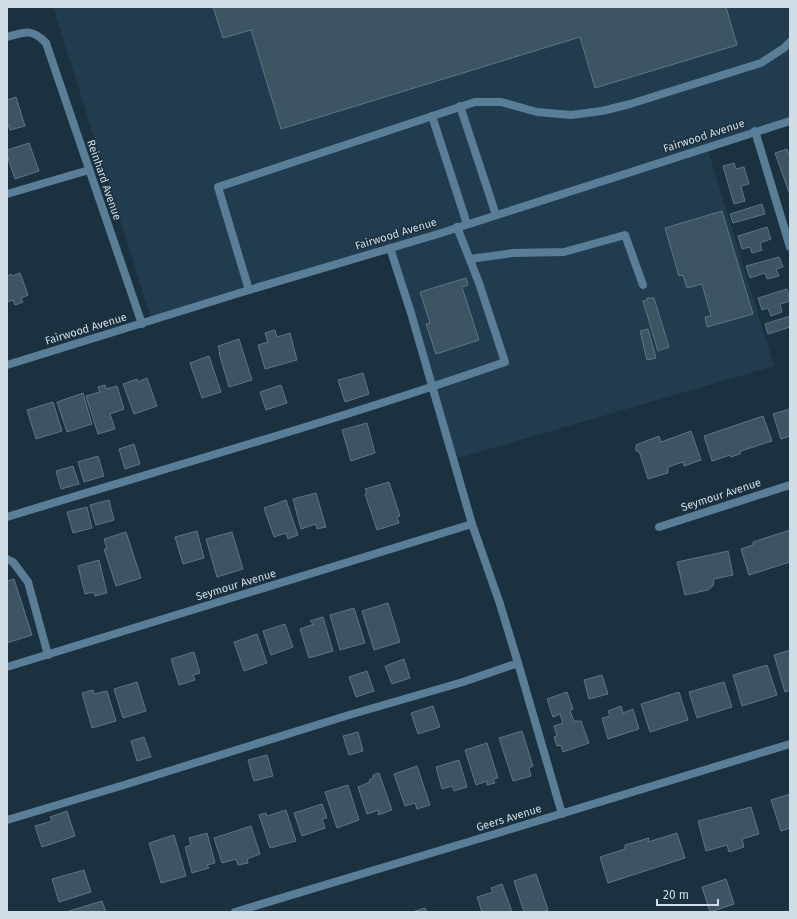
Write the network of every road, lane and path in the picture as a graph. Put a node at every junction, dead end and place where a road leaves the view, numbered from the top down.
1 (7, 38) edge
2 (790, 42) edge
3 (460, 106) junction
4 (432, 116) junction
5 (790, 120) edge
6 (755, 132) junction
7 (89, 170) junction
8 (7, 194) edge
9 (496, 215) junction
10 (467, 224) junction
11 (457, 227) junction
12 (790, 247) edge
13 (390, 248) junction
14 (470, 259) junction
15 (643, 285) dead end
16 (249, 290) junction
17 (142, 324) junction
18 (7, 365) edge
19 (432, 387) junction
20 (790, 485) edge
21 (7, 517) edge
22 (472, 524) junction
23 (659, 527) dead end
24 (7, 559) edge
25 (48, 655) junction
26 (518, 663) junction
27 (7, 667) edge
28 (790, 744) edge
29 (562, 814) junction
30 (7, 820) edge
31 (235, 912) edge

1 - 7 street, Reinhard Avenue
2 - 3 street
3 - 4 street
3 - 9 street
4 - 10 street
4 - 16 street
5 - 6 street, Fairwood Avenue
6 - 9 street, Fairwood Avenue
6 - 12 street
7 - 8 street
7 - 17 street, Reinhard Avenue
9 - 10 street, Fairwood Avenue
10 - 11 street, Fairwood Avenue
11 - 13 street, Fairwood Avenue
11 - 14 street
13 - 16 street, Fairwood Avenue
13 - 19 street
14 - 15 street
14 - 19 street
16 - 17 street, Fairwood Avenue
17 - 18 street, Fairwood Avenue
19 - 21 street
19 - 22 street
20 - 23 street, Seymour Avenue
22 - 25 street, Seymour Avenue
22 - 26 street
24 - 25 street
25 - 27 street, Seymour Avenue
26 - 29 street
26 - 30 street
28 - 29 street, Geers Avenue
29 - 31 street, Geers Avenue

